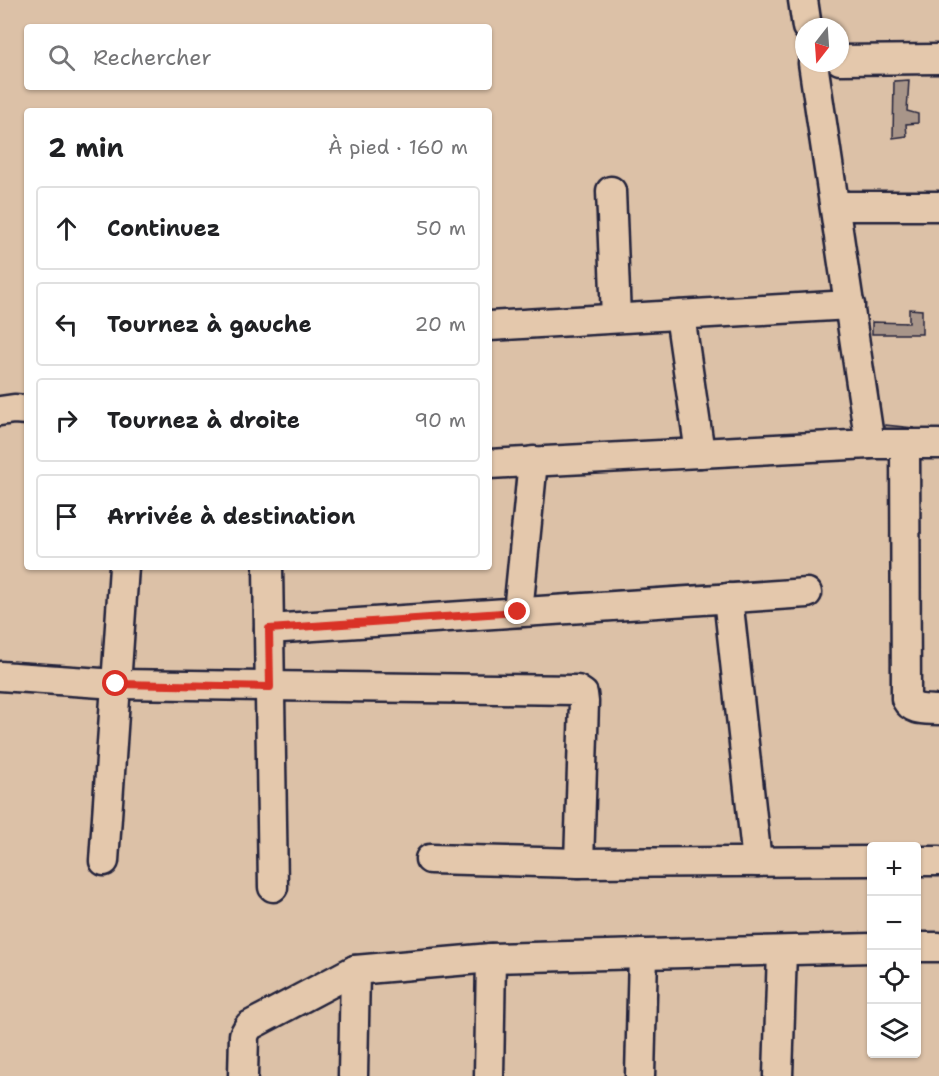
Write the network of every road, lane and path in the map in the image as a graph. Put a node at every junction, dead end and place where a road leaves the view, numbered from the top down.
1 (803, 0) edge
2 (806, 18) edge
3 (939, 59) edge
4 (849, 60) edge
5 (814, 72) edge
6 (611, 191) dead end
7 (835, 206) junction
8 (939, 206) edge
9 (850, 305) junction
10 (680, 315) junction
11 (616, 318) junction
12 (492, 326) edge
13 (24, 410) edge
14 (0, 411) edge
15 (870, 444) junction
16 (905, 444) junction
17 (939, 444) edge
18 (700, 453) junction
19 (533, 461) junction
20 (492, 464) edge
21 (124, 570) edge
22 (268, 570) edge
23 (807, 593) dead end
24 (728, 598) junction
25 (518, 612) junction
26 (269, 629) junction
27 (0, 676) edge
28 (116, 684) junction
29 (270, 687) junction
30 (939, 710) edge
31 (430, 859) dead end
32 (104, 861) dead end
33 (867, 861) edge
34 (921, 861) edge
35 (939, 861) edge
36 (757, 862) junction
37 (579, 863) junction
38 (273, 887) dead end
39 (921, 947) edge
40 (939, 947) edge
41 (867, 948) edge
42 (782, 951) junction
43 (644, 954) junction
44 (491, 958) junction
45 (355, 970) junction
46 (243, 1076) edge
47 (353, 1076) edge
48 (489, 1076) edge
49 (640, 1076) edge
50 (778, 1076) edge

1 - 2 street
3 - 4 street
5 - 7 street
6 - 11 street
7 - 8 street
7 - 9 street
9 - 10 street
9 - 15 street
10 - 11 street
10 - 18 street
11 - 12 street
13 - 14 street
15 - 16 street
15 - 18 street
16 - 17 street
16 - 30 street
18 - 19 street
19 - 20 street
19 - 25 street
21 - 28 street
22 - 26 street
23 - 24 street
24 - 25 street
24 - 36 street
25 - 26 street
26 - 29 street
27 - 28 street
28 - 29 street
28 - 32 street
29 - 37 street
29 - 38 street
31 - 37 street
33 - 36 street
34 - 35 street
36 - 37 street
39 - 40 street
41 - 42 street
42 - 43 street
42 - 50 street
43 - 44 street
43 - 49 street
44 - 45 street
44 - 48 street
45 - 46 street
45 - 47 street

